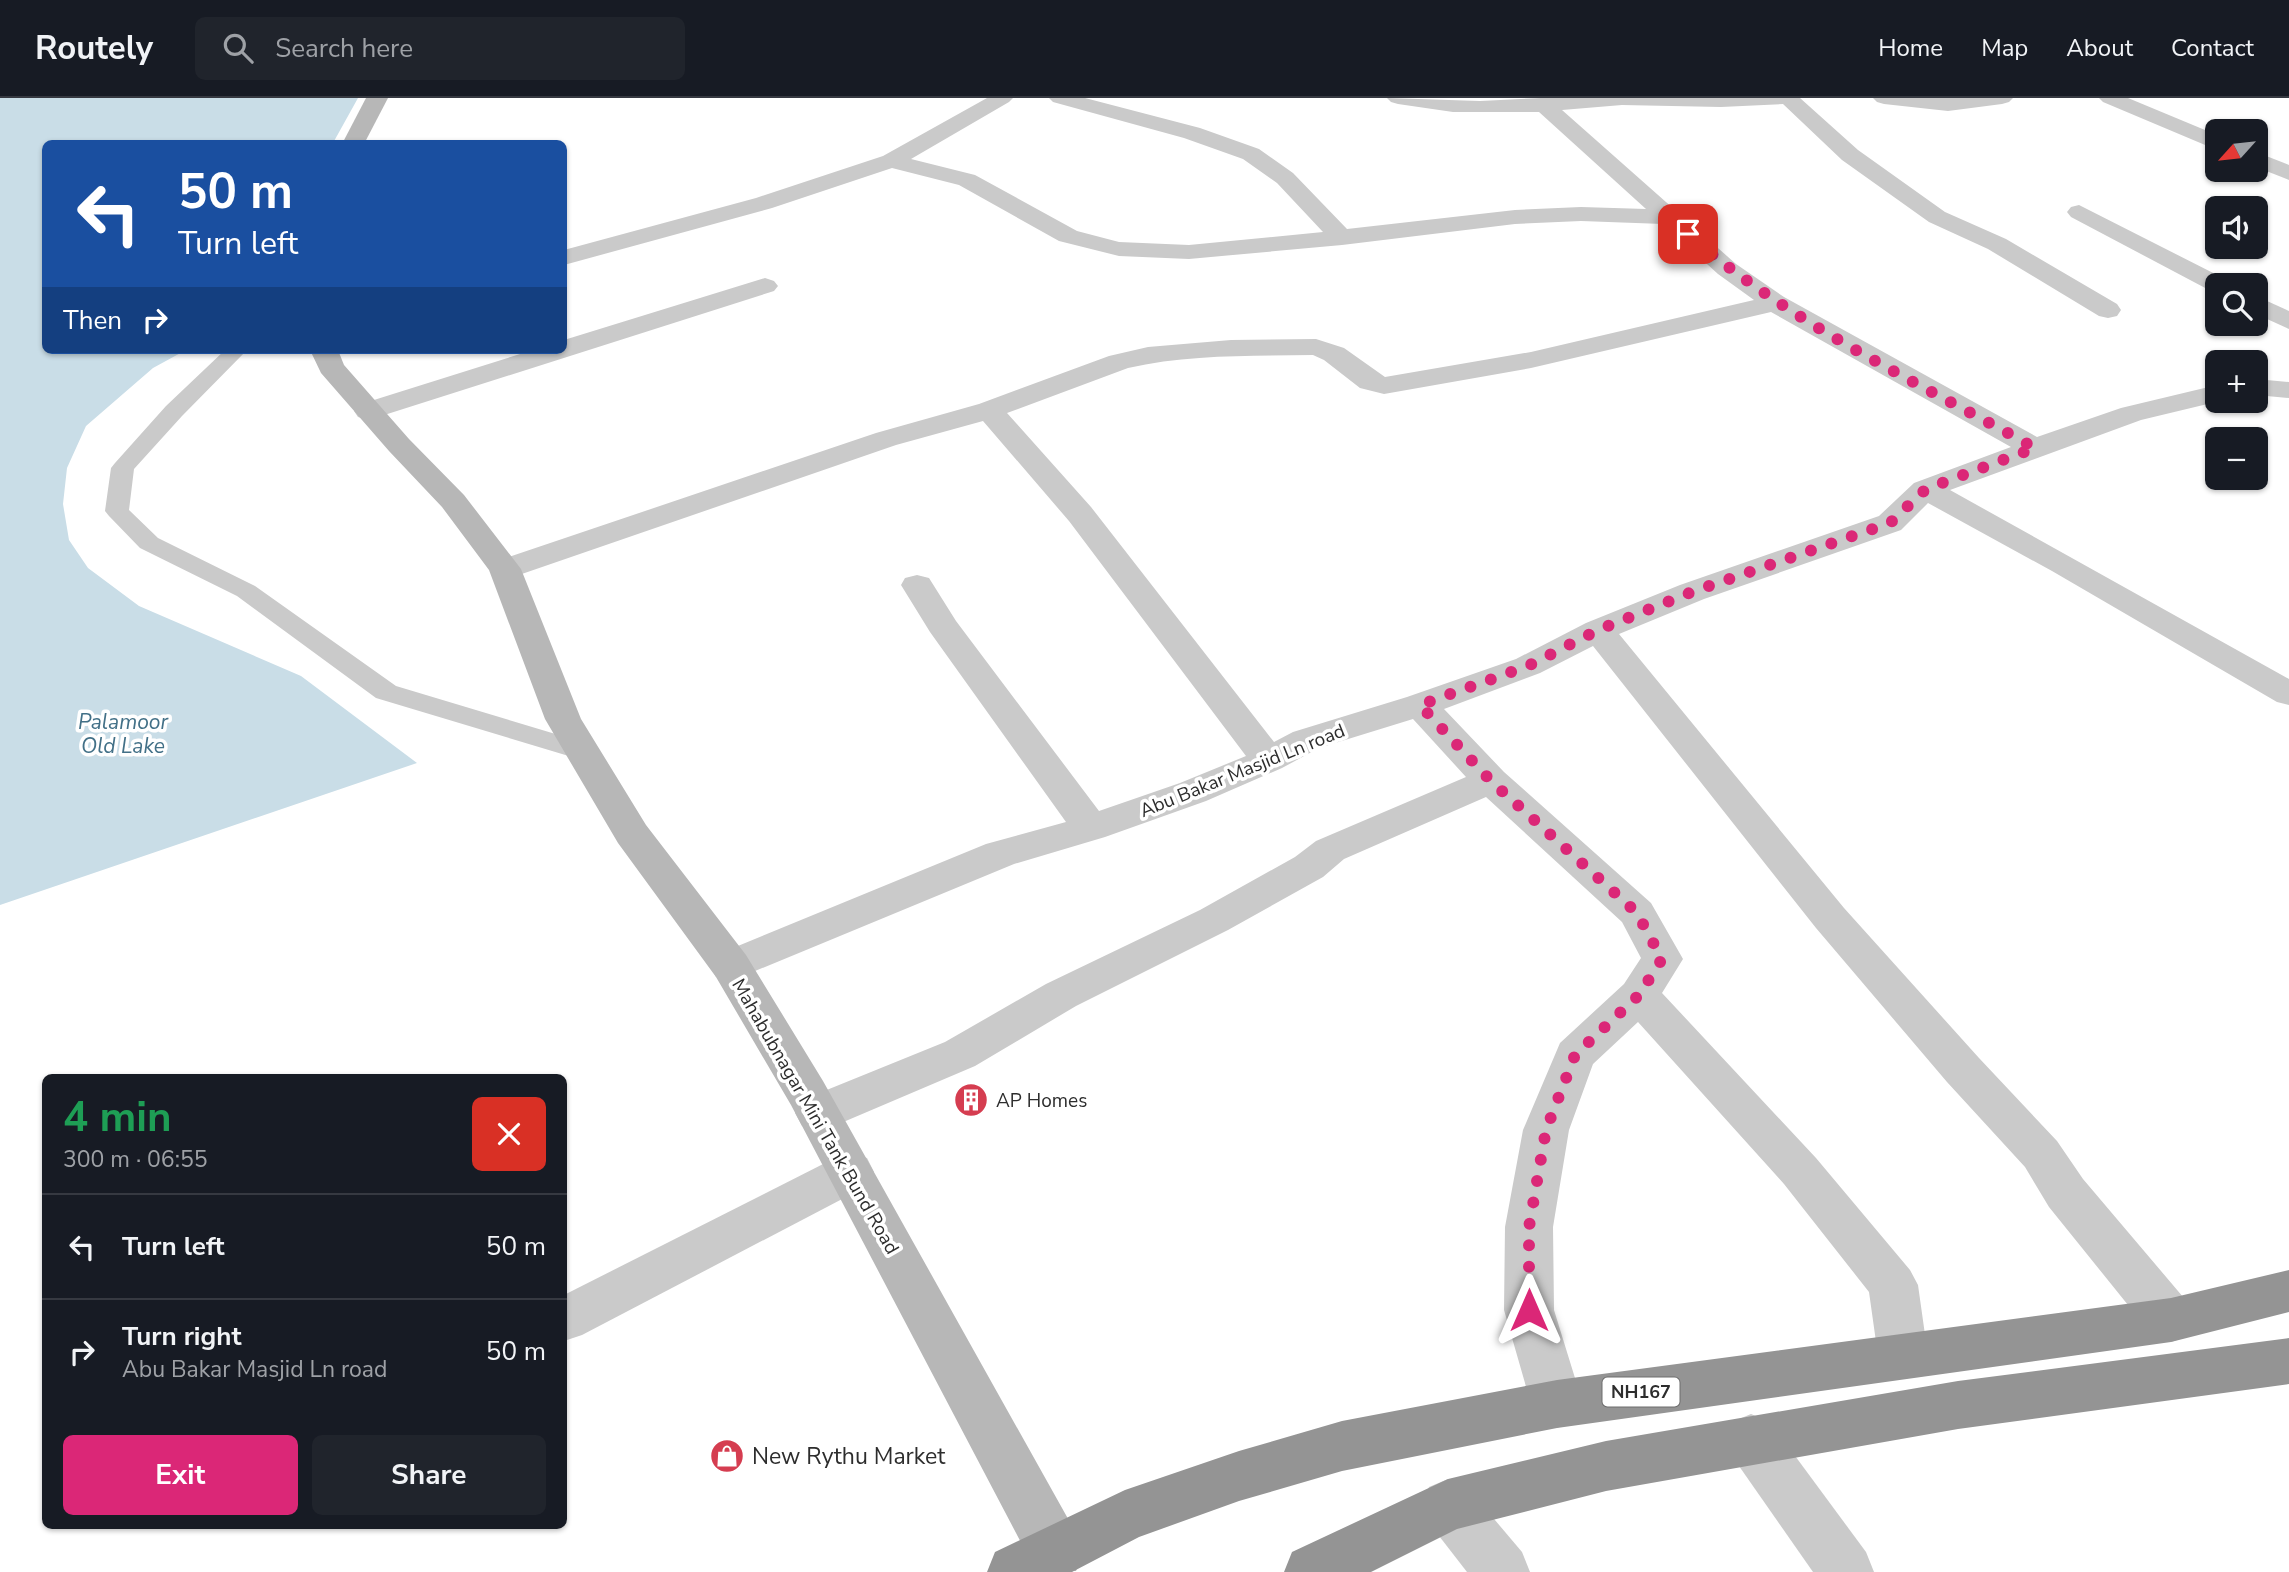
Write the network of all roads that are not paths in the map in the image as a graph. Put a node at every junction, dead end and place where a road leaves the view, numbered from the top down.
1 (377, 98) edge
2 (1002, 98) edge
3 (1060, 98) edge
4 (1401, 98) edge
5 (1786, 98) edge
6 (1884, 98) edge
7 (2002, 98) edge
8 (2110, 98) edge
9 (1618, 99) edge
10 (1543, 104) junction
11 (2205, 138) edge
12 (355, 140) edge
13 (891, 161) junction
14 (2268, 164) edge
15 (2289, 173) edge
16 (2079, 212) dead end
17 (1668, 218) junction
18 (1342, 238) junction
19 (567, 257) edge
20 (2205, 278) edge
21 (765, 286) dead end
22 (1776, 303) junction
23 (2108, 310) dead end
24 (2268, 310) edge
25 (2289, 321) edge
26 (567, 348) edge
27 (233, 354) edge
28 (326, 354) edge
29 (549, 354) edge
30 (2268, 388) edge
31 (2289, 390) edge
32 (2205, 396) edge
33 (989, 410) junction
34 (368, 411) junction
35 (2035, 448) junction
36 (1926, 489) junction
37 (505, 569) junction
38 (917, 585) dead end
39 (1598, 630) junction
40 (2289, 694) edge
41 (1420, 705) junction
42 (582, 751) junction
43 (1269, 760) junction
44 (1491, 781) junction
45 (1091, 828) junction
46 (731, 966) junction
47 (1639, 995) junction
48 (818, 1112) junction
49 (851, 1172) junction
50 (2289, 1291) edge
51 (567, 1317) edge
52 (2171, 1320) junction
53 (1903, 1356) junction
54 (2289, 1361) edge
55 (1558, 1404) junction
56 (1751, 1439) junction
57 (1448, 1505) junction
58 (1046, 1565) edge
59 (1312, 1572) edge
60 (1502, 1572) edge
61 (1846, 1572) edge

1 - 12 street
2 - 13 street
3 - 18 street
4 - 10 street
5 - 9 street
5 - 23 street
6 - 7 street
8 - 11 street
9 - 10 street
10 - 17 street
13 - 18 street
13 - 19 street
14 - 15 street
16 - 20 street
17 - 18 street
17 - 22 street
21 - 26 street
22 - 33 street
22 - 35 street
24 - 25 street
27 - 42 lane
28 - 34 street, Mahabubnagar Mini Tank Bund Road
29 - 34 street
30 - 31 street
32 - 35 street, Abu Bakar Masjid Ln road
33 - 37 street
33 - 43 street
34 - 37 street, Mahabubnagar Mini Tank Bund Road
35 - 36 street, Abu Bakar Masjid Ln road
36 - 39 street, Abu Bakar Masjid Ln road
36 - 40 street
37 - 42 street, Mahabubnagar Mini Tank Bund Road
38 - 45 street
39 - 41 street, Abu Bakar Masjid Ln road
39 - 52 street
41 - 43 street, Abu Bakar Masjid Ln road
41 - 44 street
42 - 46 street, Mahabubnagar Mini Tank Bund Road
43 - 45 street, Abu Bakar Masjid Ln road
44 - 47 street
44 - 48 street
45 - 46 street, Abu Bakar Masjid Ln road
46 - 48 street, Mahabubnagar Mini Tank Bund Road
47 - 53 street
47 - 55 street
48 - 49 street, Mahabubnagar Mini Tank Bund Road
49 - 51 street
49 - 58 street, Mahabubnagar Mini Tank Bund Road
50 - 52 highway, NH167
52 - 53 highway, NH167
53 - 55 highway, NH167
54 - 56 highway
55 - 58 highway, NH167
56 - 57 highway
56 - 61 street
57 - 59 highway
57 - 60 street

